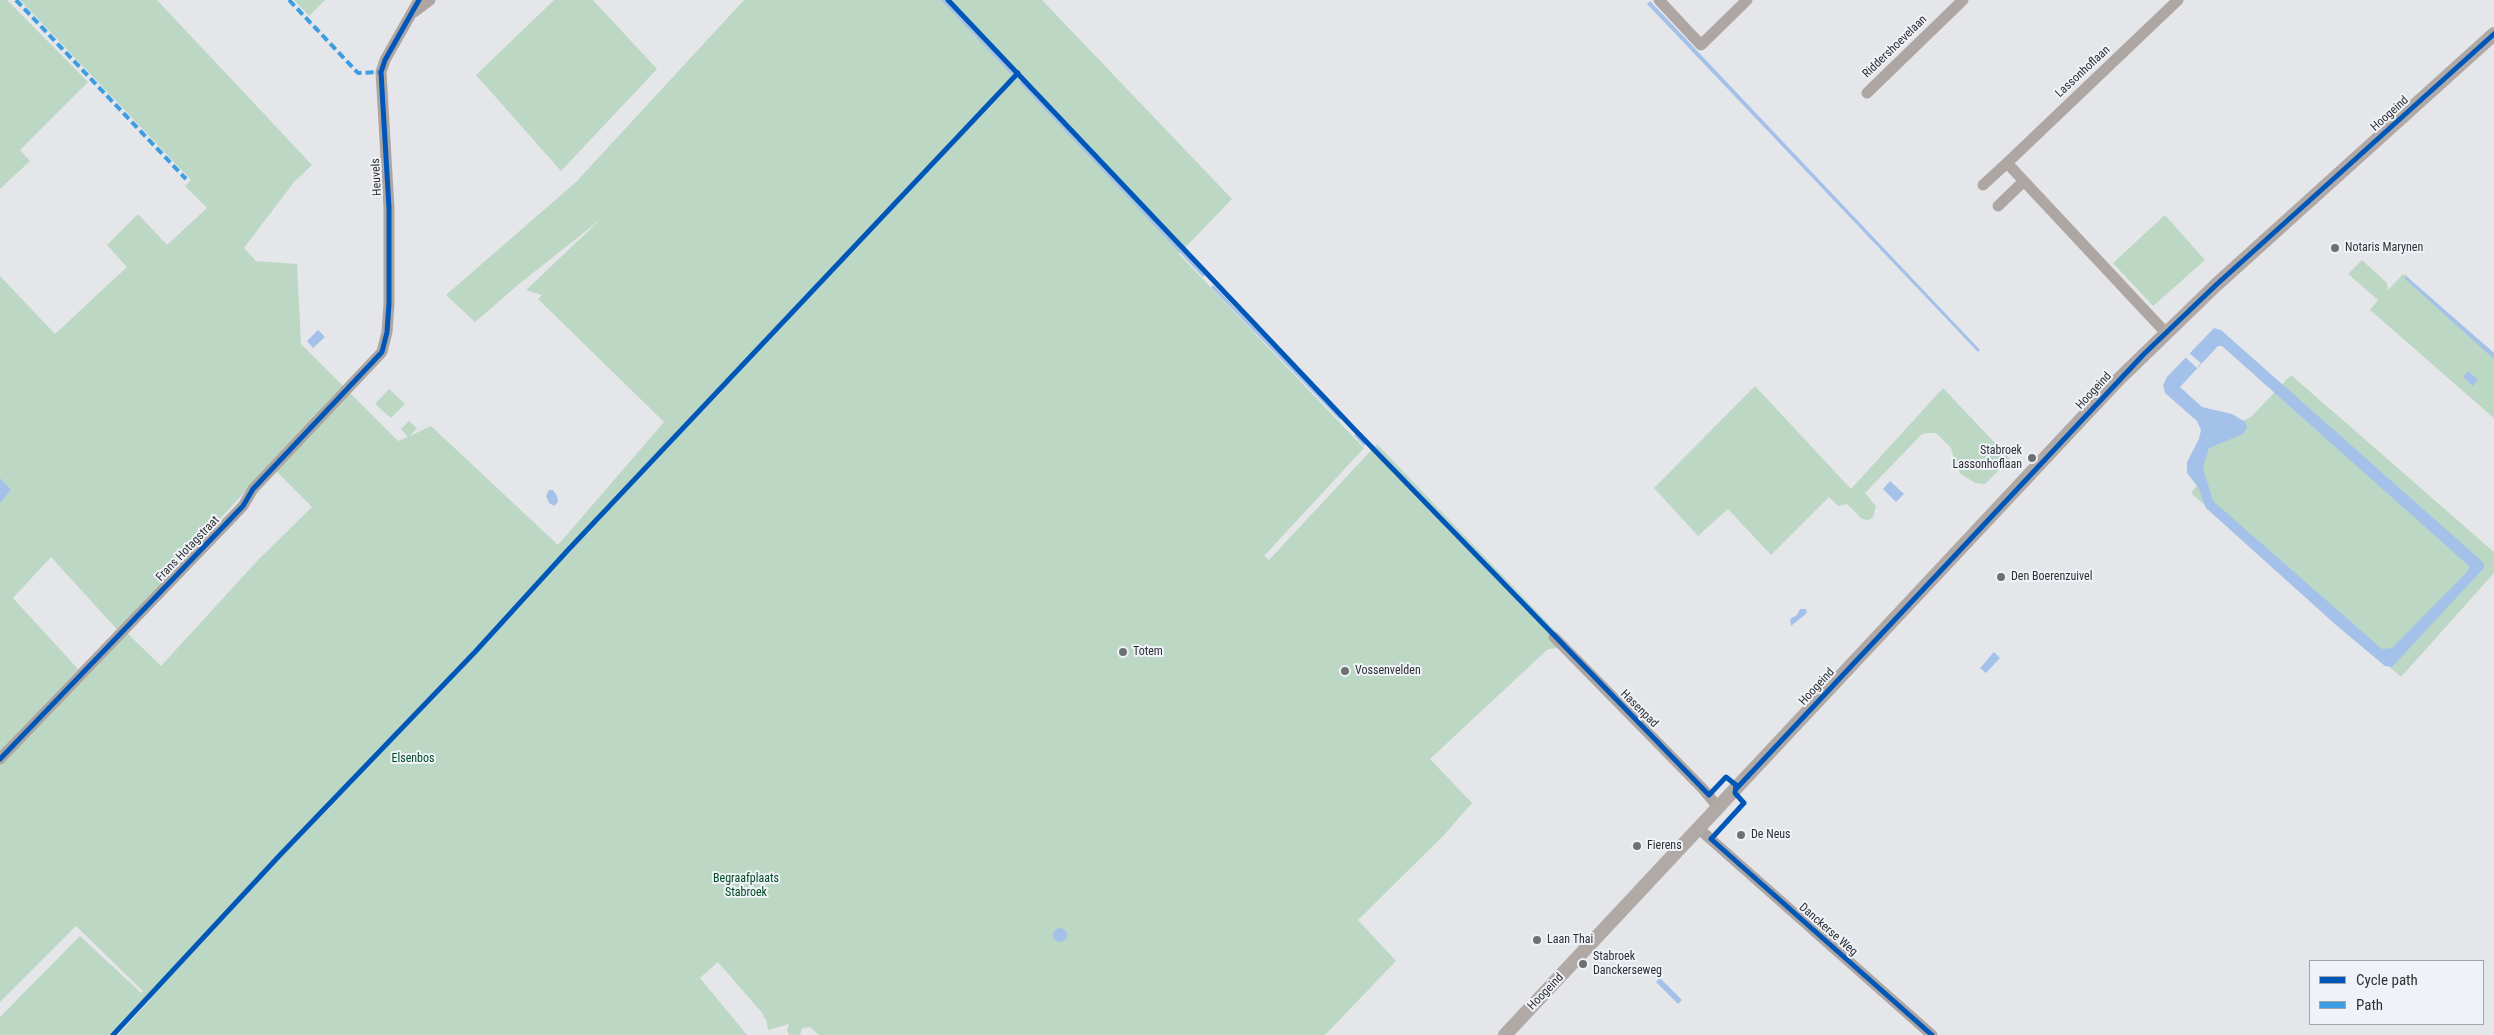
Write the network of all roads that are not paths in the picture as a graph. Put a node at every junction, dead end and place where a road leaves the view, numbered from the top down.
1 (419, 0) edge
2 (430, 0) edge
3 (1659, 0) edge
4 (1747, 0) edge
5 (1963, 0) edge
6 (2178, 0) edge
7 (413, 13) junction
8 (2494, 34) edge
9 (1867, 93) dead end
10 (2007, 163) junction
11 (2024, 180) junction
12 (1983, 185) dead end
13 (1998, 206) dead end
14 (2166, 333) junction
15 (384, 348) joint
16 (1554, 637) dead end
17 (0, 759) edge
18 (1718, 807) junction
19 (1698, 828) junction
20 (1505, 1035) edge
21 (1932, 1035) edge

1 - 7 street, Heuvels
2 - 7 street, Heuvels
3 - 4 street
5 - 9 street, Riddershoevelaan
6 - 10 street, Lassonhoflaan
7 - 15 street, Heuvels
8 - 14 main road, Hoogeind
10 - 11 street
10 - 12 street, Lassonhoflaan
11 - 13 street
11 - 14 street
14 - 18 main road, Hoogeind
15 - 17 street, Frans Hotagstraat
16 - 18 street, Hasenpad
18 - 19 main road, Hoogeind
19 - 20 main road, Hoogeind
19 - 21 street, Danckerse Weg

